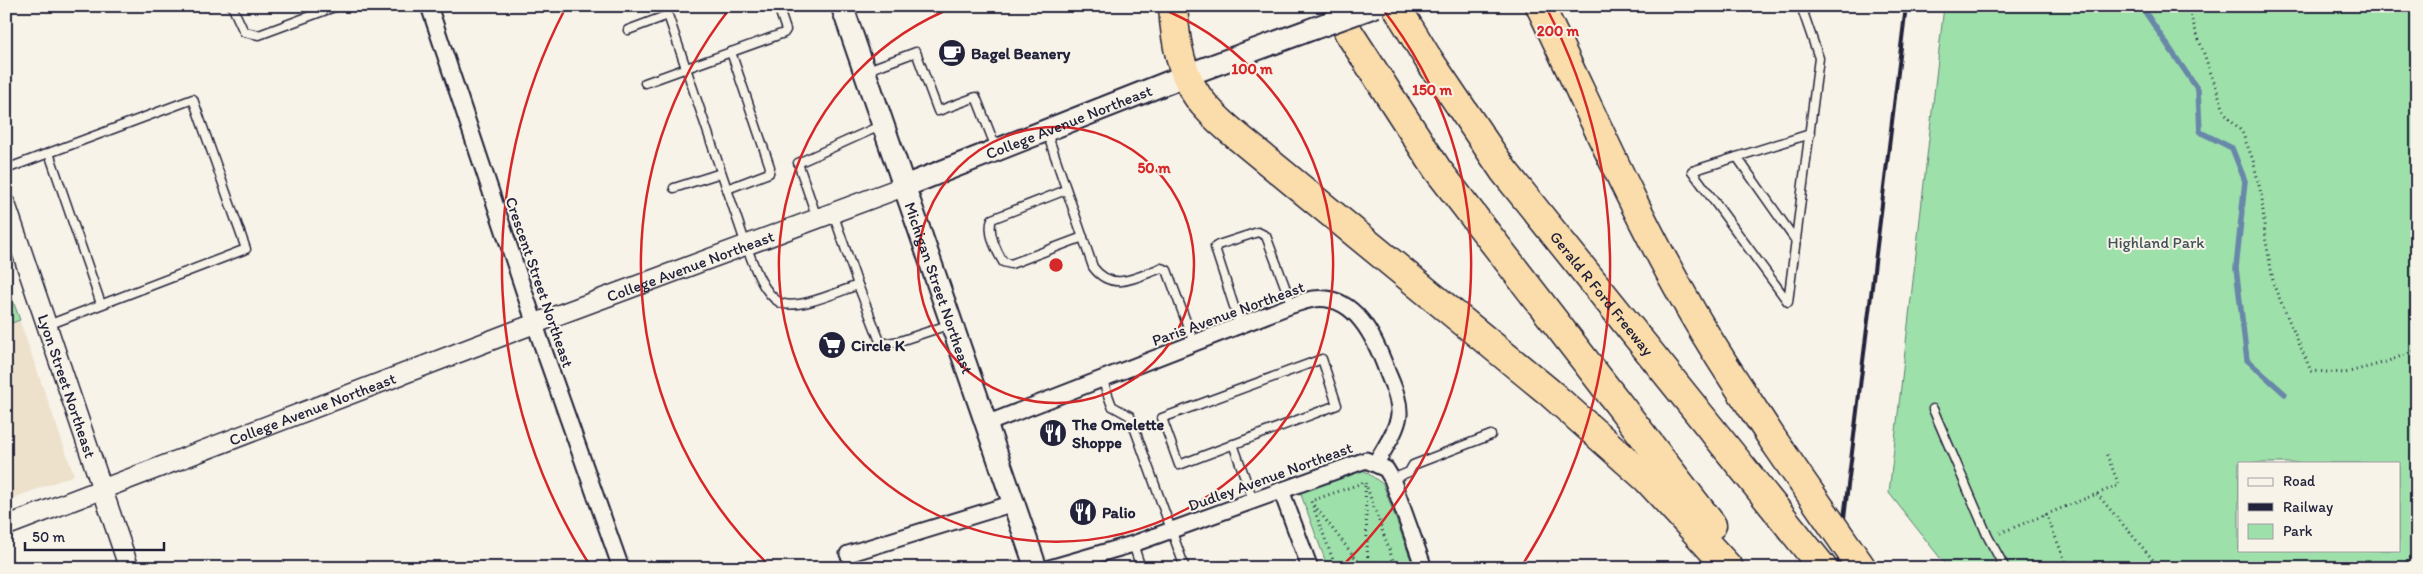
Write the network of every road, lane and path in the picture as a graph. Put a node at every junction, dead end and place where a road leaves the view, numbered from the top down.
1 (232, 6) edge
2 (337, 6) edge
3 (429, 6) edge
4 (666, 6) edge
5 (778, 6) edge
6 (842, 6) edge
7 (1173, 6) edge
8 (1336, 6) edge
9 (1376, 6) edge
10 (1396, 6) edge
11 (1540, 6) edge
12 (1801, 6) edge
13 (2187, 6) edge
14 (668, 15) junction
15 (628, 30) dead end
16 (731, 52) junction
17 (686, 68) junction
18 (865, 71) junction
19 (1187, 75) junction
20 (645, 83) dead end
21 (884, 124) junction
22 (1046, 131) junction
23 (1810, 134) junction
24 (996, 150) junction
25 (49, 153) junction
26 (1736, 157) junction
27 (6, 169) edge
28 (721, 173) junction
29 (905, 186) junction
30 (674, 188) dead end
31 (727, 189) junction
32 (1066, 190) junction
33 (6, 205) edge
34 (825, 216) junction
35 (1083, 237) junction
36 (1796, 241) junction
37 (746, 246) junction
38 (858, 285) junction
39 (101, 304) junction
40 (1292, 305) junction
41 (535, 324) junction
42 (952, 324) junction
43 (48, 325) junction
44 (1240, 325) junction
45 (1194, 343) junction
46 (2417, 350) edge
47 (1102, 379) junction
48 (1933, 409) dead end
49 (986, 424) junction
50 (1491, 435) dead end
51 (1233, 444) junction
52 (2106, 453) dead end
53 (1376, 463) junction
54 (1392, 479) junction
55 (1364, 482) junction
56 (102, 488) junction
57 (1281, 490) junction
58 (2097, 494) junction
59 (1253, 500) junction
60 (1311, 501) junction
61 (1014, 503) junction
62 (2046, 514) junction
63 (6, 526) edge
64 (1171, 530) junction
65 (1988, 538) junction
66 (1133, 544) junction
67 (848, 554) dead end
68 (129, 568) edge
69 (621, 568) edge
70 (1036, 568) edge
71 (1050, 568) edge
72 (1141, 568) edge
73 (1185, 568) edge
74 (1310, 568) edge
75 (1336, 568) edge
76 (1363, 568) edge
77 (1368, 568) edge
78 (1389, 568) edge
79 (1424, 568) edge
80 (1729, 568) edge
81 (1745, 568) edge
82 (1823, 568) edge
83 (1862, 568) edge
84 (2005, 568) edge
85 (2068, 568) edge
86 (2160, 568) edge

1 - 2 lane
3 - 41 street, Crescent Street Northeast
4 - 14 lane
5 - 16 lane
6 - 18 main road, Michigan Street Northeast
7 - 19 highway
8 - 81 highway
9 - 19 main road, College Avenue Northeast, bridge
10 - 82 highway, Gerald R Ford Freeway
11 - 83 highway, bridge
12 - 23 lane
13 - 46 path
14 - 15 lane
14 - 17 lane
16 - 17 lane
16 - 31 lane
17 - 20 lane
17 - 28 lane
18 - 21 main road, Michigan Street Northeast
18 - 24 lane
19 - 22 main road, College Avenue Northeast
19 - 80 highway
21 - 29 main road, Michigan Street Northeast
21 - 34 lane
22 - 24 main road, College Avenue Northeast
22 - 32 lane
23 - 26 lane
23 - 36 lane
24 - 29 main road, College Avenue Northeast
25 - 27 lane
25 - 39 lane
25 - 39 lane
26 - 36 lane
26 - 36 lane
28 - 30 lane
28 - 31 lane
29 - 34 street, College Avenue Northeast
29 - 42 main road, Michigan Street Northeast
31 - 37 lane
32 - 35 lane
32 - 35 lane
33 - 43 street, Lyon Street Northeast
34 - 37 street, College Avenue Northeast
34 - 38 lane
35 - 45 lane
37 - 38 lane
37 - 41 street, College Avenue Northeast
38 - 42 lane
39 - 43 lane
40 - 44 street, Paris Avenue Northeast
40 - 44 lane
40 - 53 street, Paris Avenue Northeast
41 - 56 street, College Avenue Northeast
41 - 69 street, Crescent Street Northeast
42 - 49 main road, Michigan Street Northeast
43 - 56 street, Lyon Street Northeast
44 - 45 street, Paris Avenue Northeast
45 - 47 street, Paris Avenue Northeast
47 - 49 street, Paris Avenue Northeast
47 - 64 lane
48 - 65 lane
49 - 61 main road, Michigan Street Northeast
50 - 54 lane
51 - 51 lane
51 - 59 lane
52 - 58 path
53 - 54 street, Dudley Avenue Northeast
53 - 57 street, Dudley Avenue Northeast
54 - 79 street
55 - 60 path
55 - 77 path
55 - 78 path
56 - 63 street, College Avenue Northeast
56 - 68 street, Lyon Street Northeast
57 - 59 street, Dudley Avenue Northeast
57 - 74 street
58 - 62 path
58 - 86 path
59 - 64 street, Dudley Avenue Northeast
60 - 75 path
60 - 76 path
61 - 67 street
61 - 70 main road, Michigan Street Northeast
62 - 65 path
62 - 85 path
64 - 66 street, Dudley Avenue Northeast
64 - 73 lane
65 - 84 lane
66 - 71 street, Dudley Avenue Northeast
66 - 72 lane

